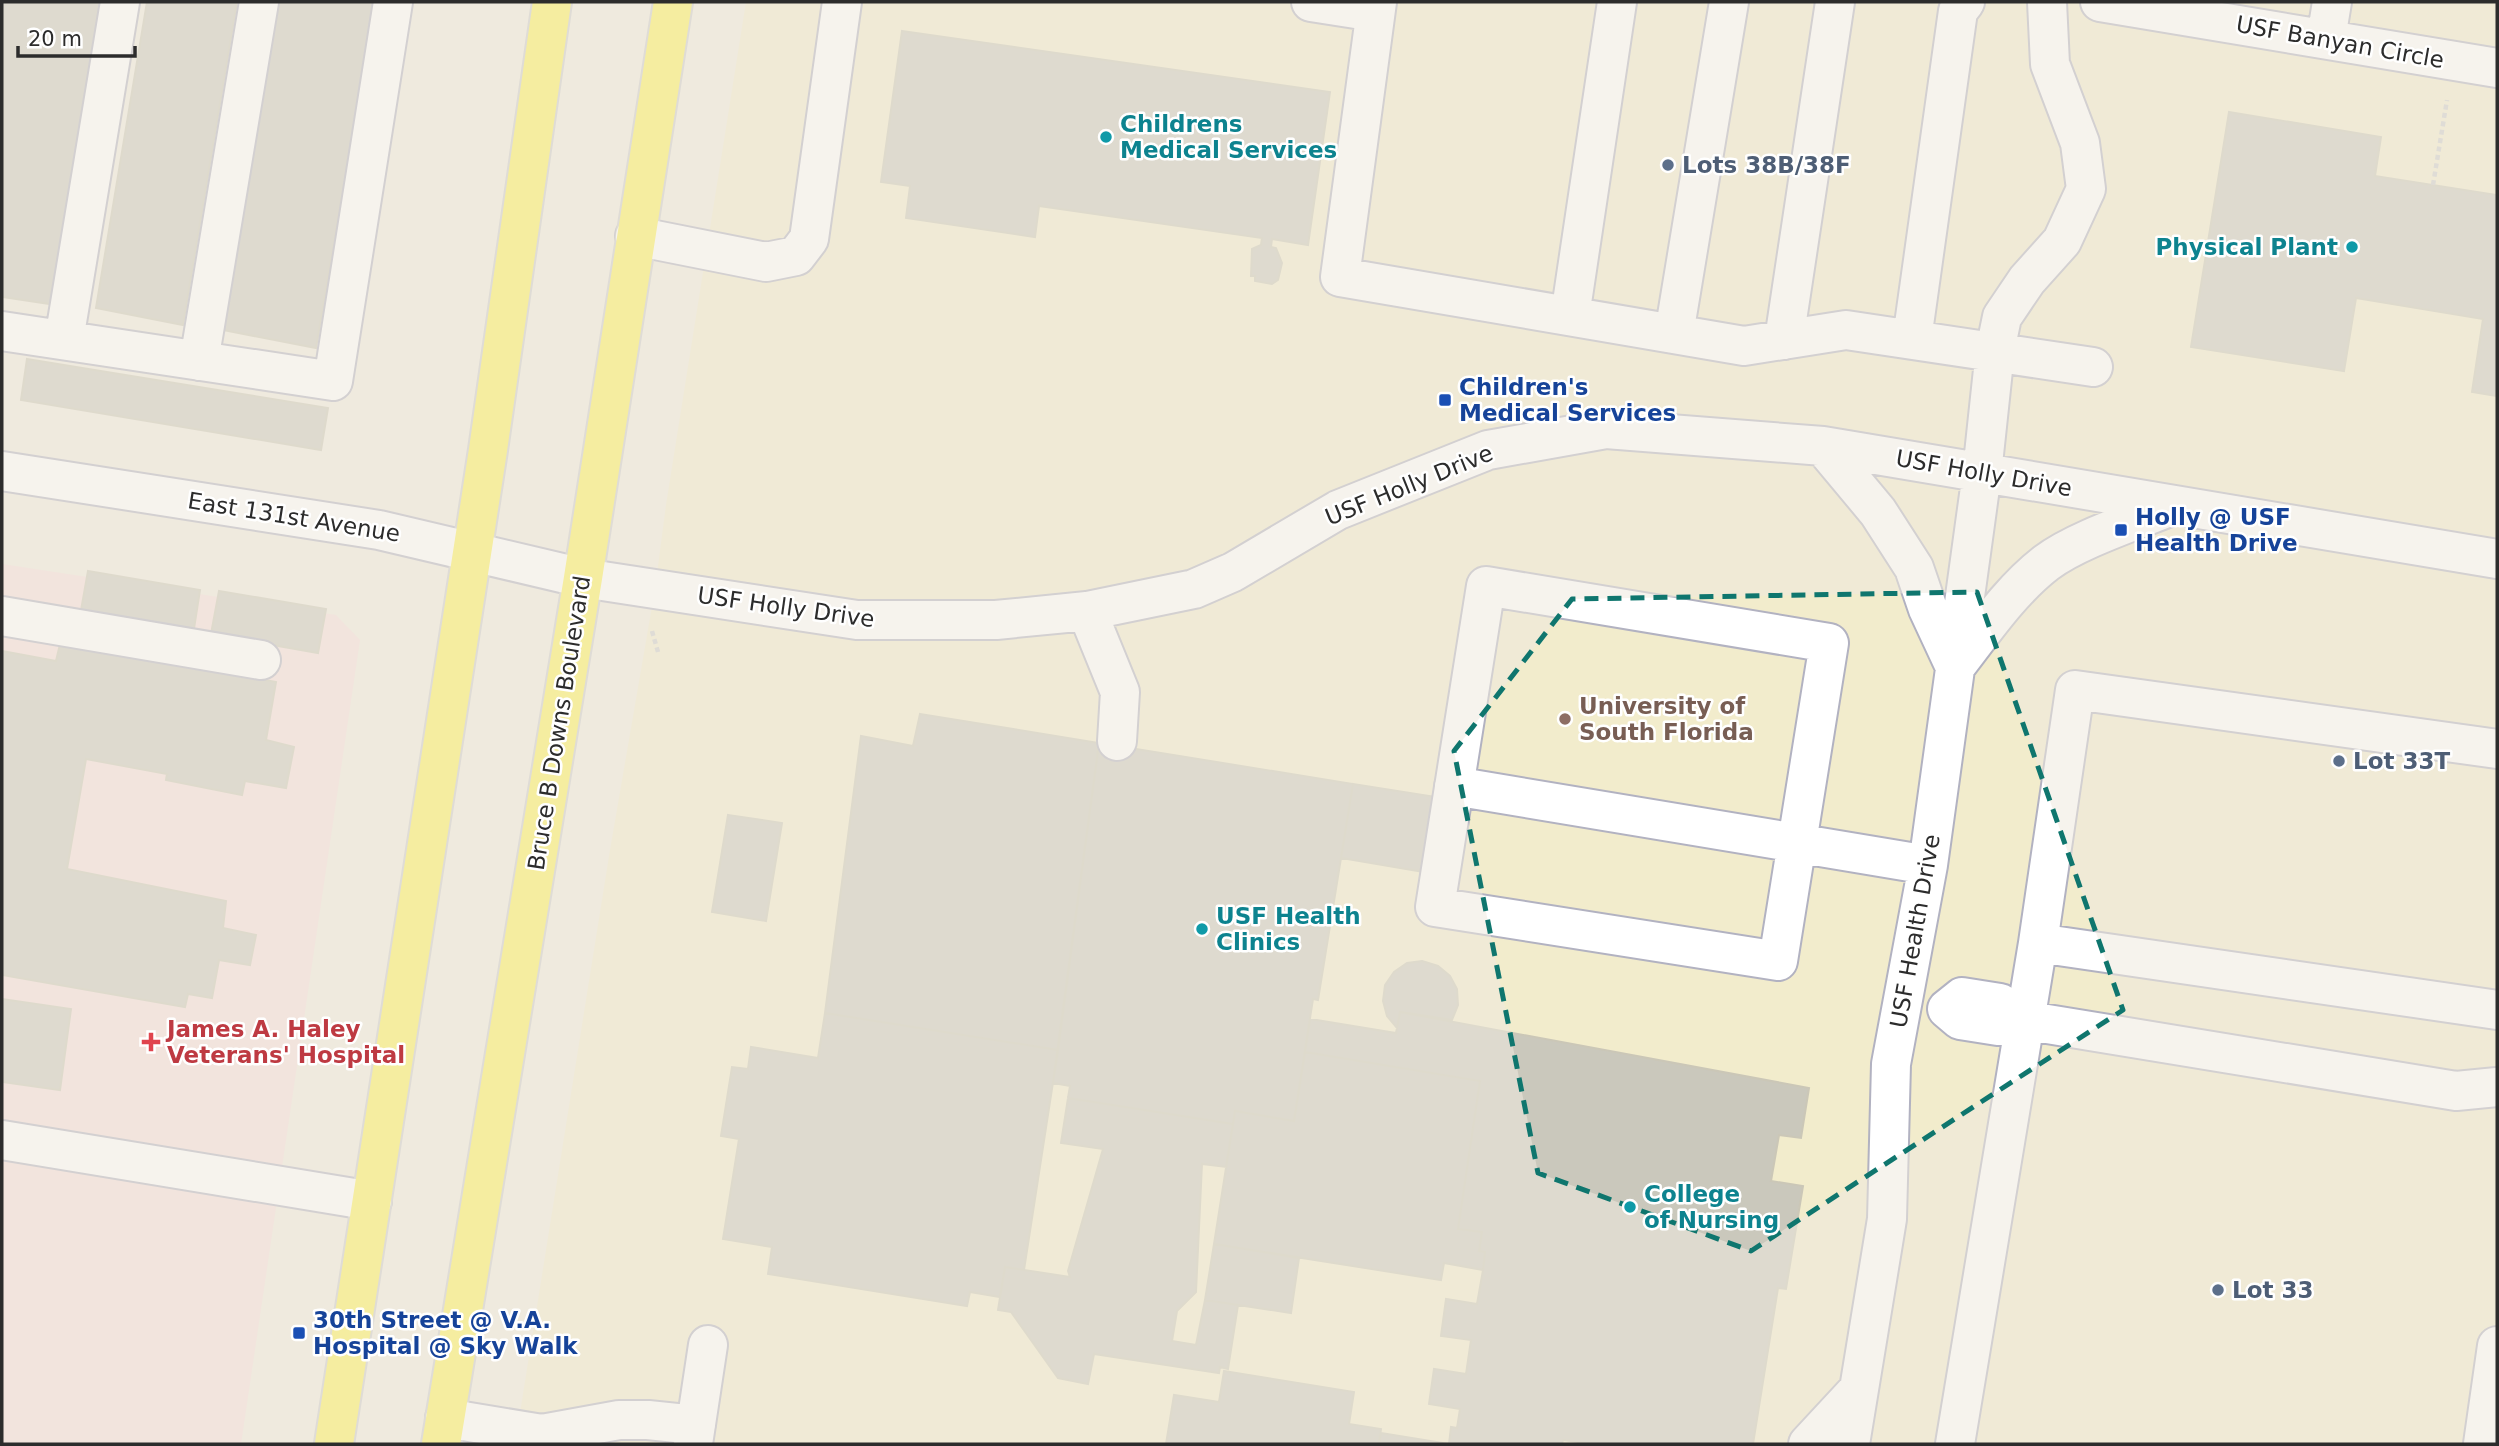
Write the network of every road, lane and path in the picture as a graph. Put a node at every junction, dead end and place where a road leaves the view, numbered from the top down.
1 (120, 2) edge
2 (259, 2) edge
3 (393, 2) edge
4 (552, 2) edge
5 (673, 2) edge
6 (842, 2) edge
7 (1311, 2) edge
8 (1617, 2) edge
9 (1729, 2) edge
10 (1835, 2) edge
11 (1965, 2) edge
12 (2047, 2) edge
13 (2100, 2) edge
14 (2332, 2) edge
15 (1376, 7) edge
16 (2326, 39) junction
17 (2454, 61) junction
18 (2497, 68) edge
19 (2433, 185) dead end
20 (635, 236) junction
21 (1570, 316) junction
22 (2, 331) edge
23 (1674, 334) junction
24 (1912, 339) junction
25 (64, 340) junction
26 (1784, 340) junction
27 (1995, 351) junction
28 (199, 361) junction
29 (2093, 367) dead end
30 (1822, 446) junction
31 (2, 471) edge
32 (1982, 473) junction
33 (2174, 505) junction
34 (472, 551) junction
35 (2497, 559) edge
36 (583, 578) junction
37 (1087, 611) junction
38 (2, 616) edge
39 (652, 631) dead end
40 (657, 652) dead end
41 (261, 660) dead end
42 (1955, 667) junction
43 (1117, 741) dead end
44 (2497, 749) edge
45 (1454, 786) junction
46 (1797, 843) junction
47 (1928, 865) junction
48 (2038, 943) junction
49 (1903, 1003) junction
50 (2497, 1010) edge
51 (2015, 1019) junction
52 (2497, 1087) edge
53 (2, 1140) edge
54 (372, 1201) junction
55 (708, 1345) dead end
56 (2497, 1346) edge
57 (1859, 1389) junction
58 (443, 1431) edge
59 (695, 1435) edge
60 (334, 1444) edge
61 (1808, 1444) edge
62 (1850, 1444) edge
63 (1955, 1444) edge
64 (2483, 1444) edge

1 - 25 street
2 - 28 street
3 - 28 street
4 - 34 main road
5 - 20 main road, Bruce B Downs Boulevard
6 - 20 street
7 - 15 street
8 - 21 street
9 - 23 street
10 - 26 street
11 - 24 street
12 - 27 street
13 - 16 street, USF Banyan Circle
14 - 16 street
15 - 21 street
16 - 17 street, USF Banyan Circle
17 - 18 street, USF Banyan Circle
17 - 19 path
20 - 36 main road, Bruce B Downs Boulevard
21 - 23 street
22 - 25 street
23 - 26 street
24 - 26 street
24 - 27 street
25 - 28 street
27 - 29 street
27 - 32 street
30 - 32 street, USF Holly Drive
30 - 37 street, USF Holly Drive
30 - 42 street
31 - 34 street, East 131st Avenue
32 - 33 street, USF Holly Drive
32 - 42 street, USF Health Drive
33 - 35 street, USF Holly Drive
33 - 42 street
34 - 36 street, East 131st Avenue
34 - 54 main road
36 - 37 street, USF Holly Drive
36 - 58 main road, Bruce B Downs Boulevard
37 - 43 street
38 - 41 street
39 - 40 path
42 - 47 street, USF Health Drive
44 - 48 street
45 - 46 street
45 - 46 street
45 - 46 street
46 - 47 street
47 - 49 street, USF Health Drive
48 - 50 street
48 - 51 street
49 - 51 street
49 - 57 street, USF Health Drive
51 - 52 street
51 - 63 street
53 - 54 street
54 - 60 main road
55 - 59 street
56 - 64 street
57 - 61 street
57 - 62 street, USF Health Drive
58 - 59 street

